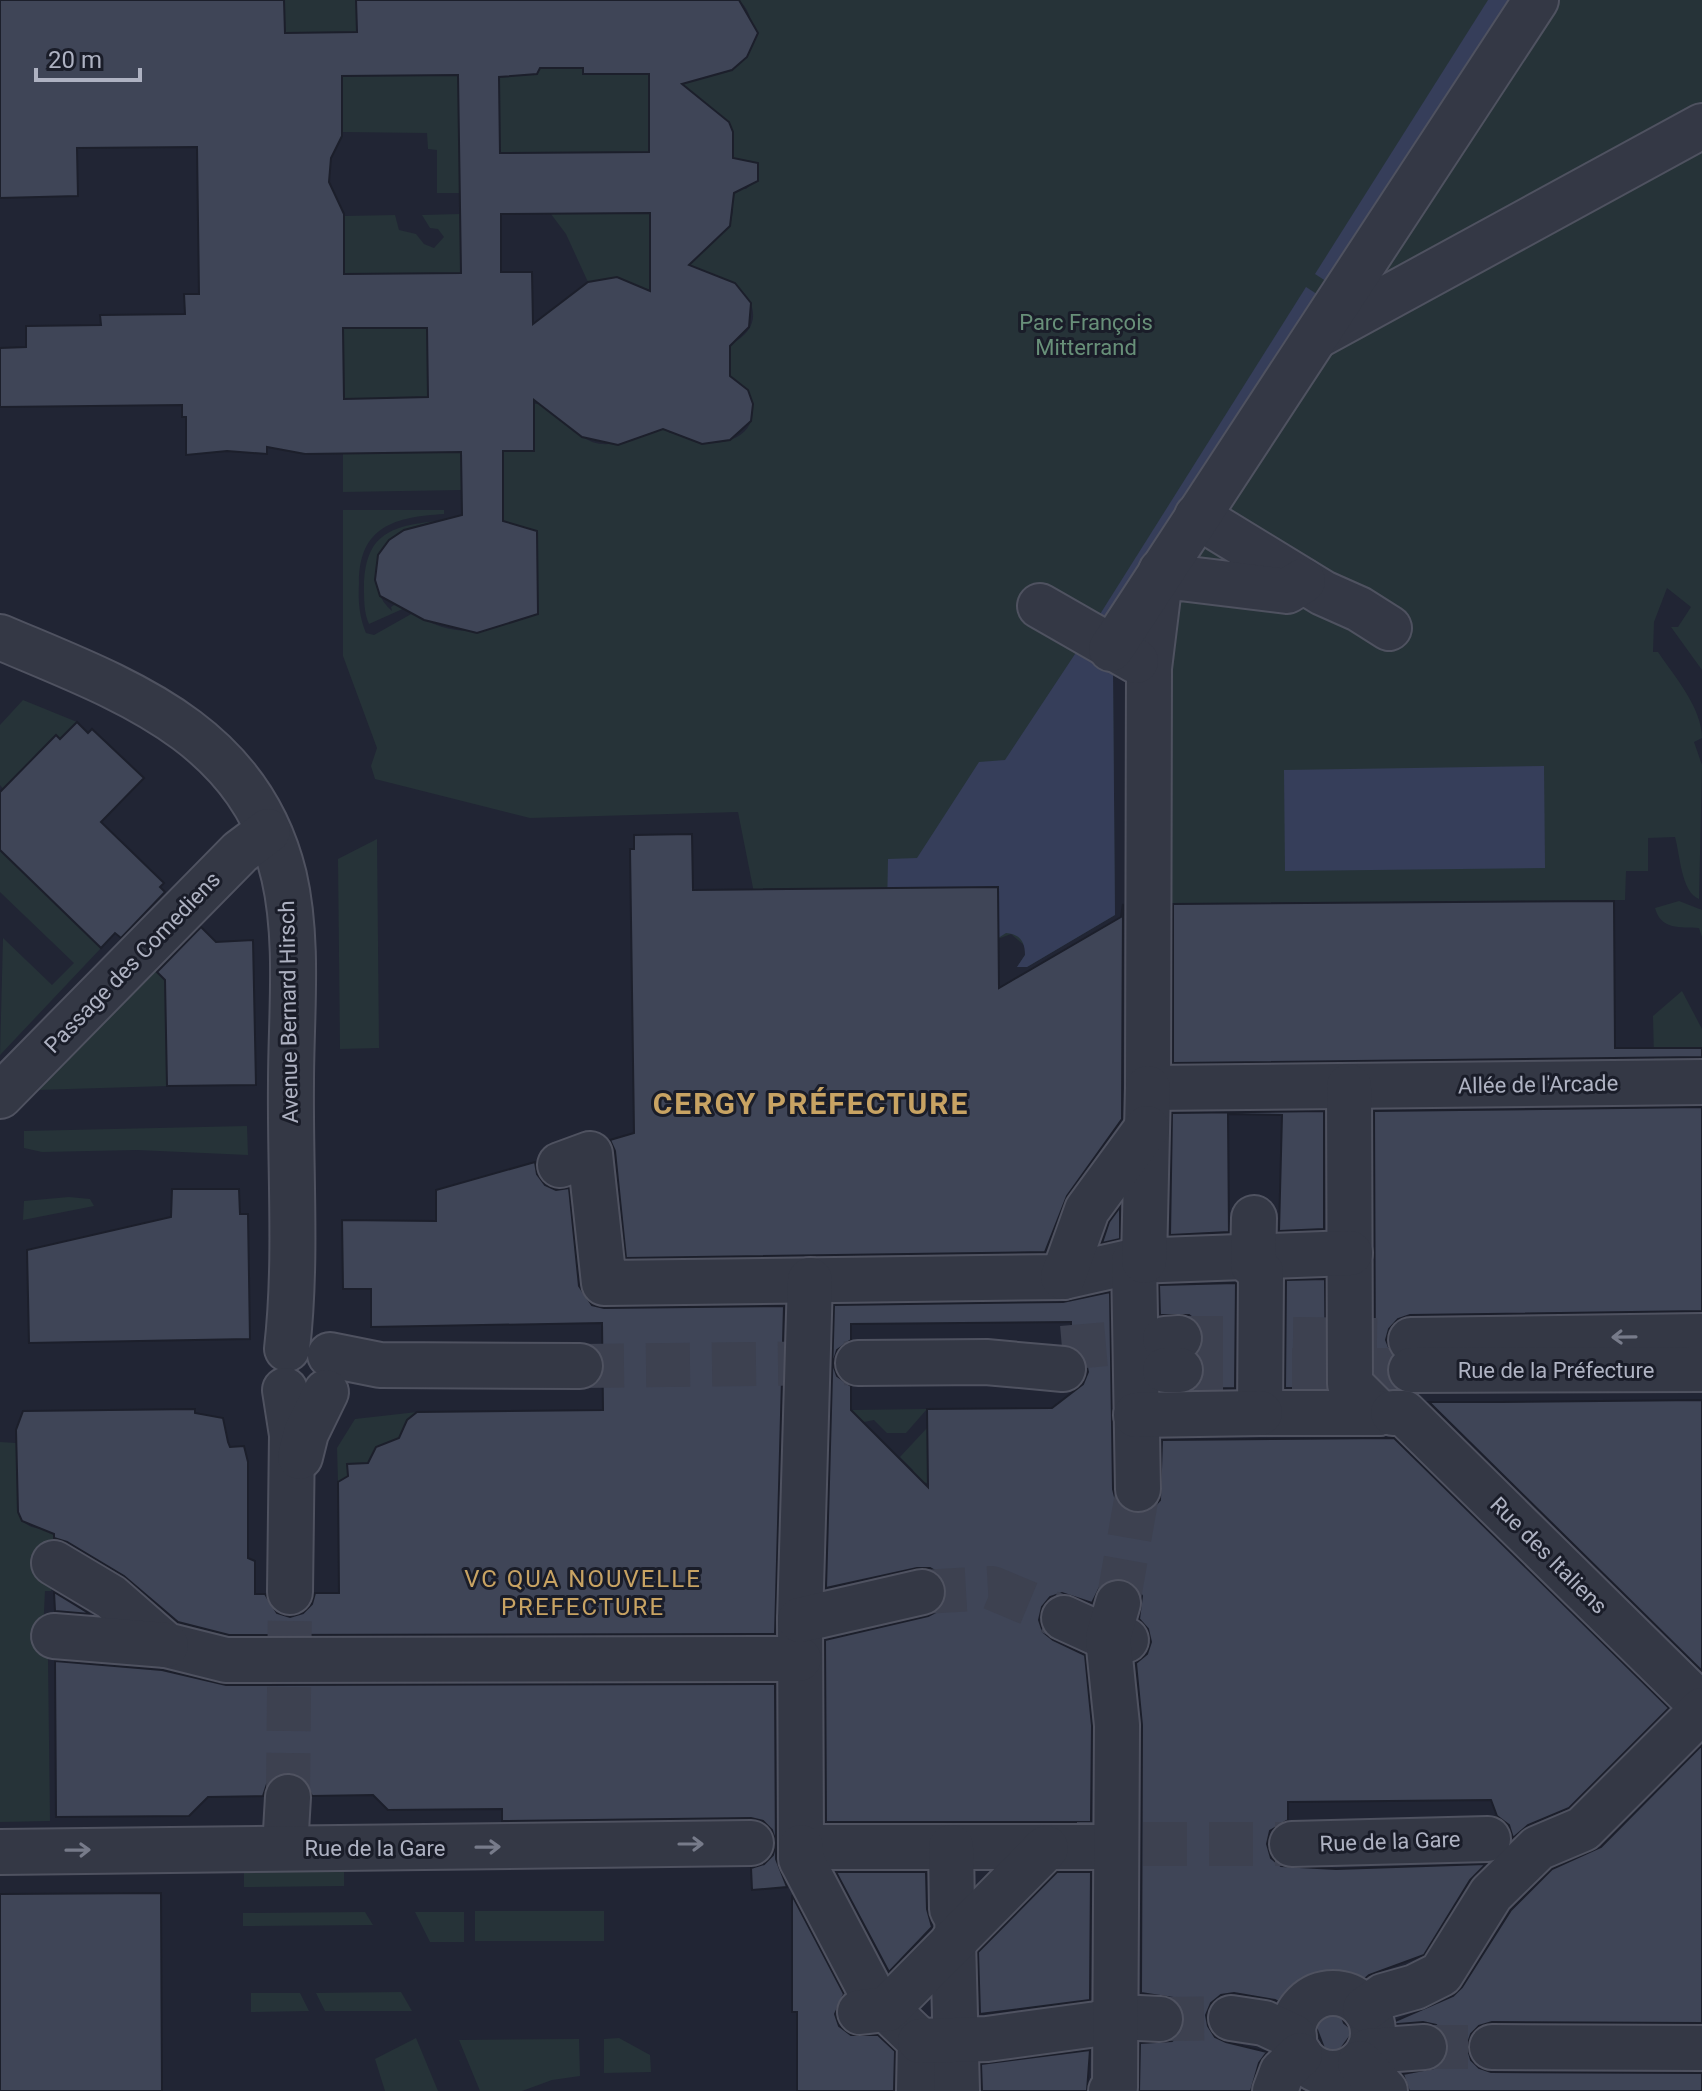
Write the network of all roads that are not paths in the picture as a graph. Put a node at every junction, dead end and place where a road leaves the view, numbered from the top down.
1 (1536, 0) edge
2 (1702, 109) edge
3 (1702, 126) edge
4 (1598, 183) junction
5 (1314, 338) junction
6 (1197, 516) junction
7 (1161, 571) junction
8 (1303, 581) junction
9 (1040, 606) dead end
10 (1389, 628) dead end
11 (0, 637) edge
12 (1130, 658) junction
13 (268, 831) junction
14 (1702, 1082) edge
15 (1362, 1086) junction
16 (0, 1096) edge
17 (1148, 1108) junction
18 (560, 1165) dead end
19 (1254, 1237) junction
20 (1350, 1253) junction
21 (1139, 1261) junction
22 (1063, 1277) junction
23 (810, 1280) junction
24 (1702, 1336) edge
25 (1062, 1358) tunnel mouth
26 (858, 1363) tunnel mouth
27 (580, 1366) tunnel mouth
28 (1702, 1369) edge
29 (313, 1370) junction
30 (1260, 1413) junction
31 (1393, 1413) tunnel mouth
32 (1136, 1415) junction
33 (1138, 1489) tunnel mouth
34 (54, 1563) dead end
35 (290, 1592) tunnel mouth
36 (922, 1592) tunnel mouth
37 (1064, 1618) tunnel mouth
38 (54, 1636) dead end
39 (799, 1639) junction
40 (166, 1645) junction
41 (1702, 1708) edge
42 (288, 1797) tunnel mouth
43 (1105, 1823) junction
44 (1488, 1839) dead end
45 (751, 1843) dead end
46 (1292, 1844) tunnel mouth
47 (801, 1847) junction
48 (951, 1847) junction
49 (285, 1848) junction
50 (1046, 1848) junction
51 (0, 1852) edge
52 (956, 1939) junction
53 (872, 2011) junction
54 (1117, 2017) junction
55 (1160, 2019) tunnel mouth
56 (1272, 2033) junction
57 (938, 2040) junction
58 (1424, 2047) tunnel mouth
59 (1492, 2047) tunnel mouth
60 (1694, 2048) edge
61 (1370, 2054) edge
62 (919, 2091) edge
63 (957, 2091) edge
64 (1111, 2091) edge
65 (1275, 2091) edge

1 - 5 street
2 - 4 street
3 - 4 street
4 - 5 street
5 - 6 street
6 - 7 street
6 - 8 street
7 - 8 street
7 - 12 street
8 - 10 street
9 - 12 street
11 - 13 street, Avenue Bernard Hirsch
12 - 17 street
13 - 16 street, Passage des Comediens
13 - 29 street, Avenue Bernard Hirsch
14 - 15 street, Allée de l'Arcade
15 - 17 street, Allée de l'Arcade
15 - 20 street
17 - 21 street
17 - 22 street
18 - 23 street
19 - 20 street
19 - 21 street
19 - 30 street
20 - 30 street
21 - 22 street
21 - 32 street
22 - 23 street
23 - 39 street
24 -> 28 street, Rue de la Préfecture
25 - 26 street
27 - 29 street
29 - 35 street
30 - 32 street
31 - 41 street, Rue des Italiens
32 - 33 street
34 - 40 street
36 - 39 street
37 - 43 street
38 - 40 street
39 - 40 street
39 - 47 street
41 - 61 street
42 - 49 street
43 - 50 street
43 - 54 street
44 - 46 street, Rue de la Gare
49 -> 45 street, Rue de la Gare
47 - 48 street
47 - 53 street
48 - 50 street
48 - 52 street
51 -> 49 street, Rue de la Gare
50 - 52 street
52 - 53 street
52 - 57 street
53 - 57 street
54 - 55 street
54 - 57 street
54 - 64 street
56 - 61 street
56 - 61 street
56 - 65 street
57 - 62 street
57 - 63 street
58 - 61 street
59 - 60 street

